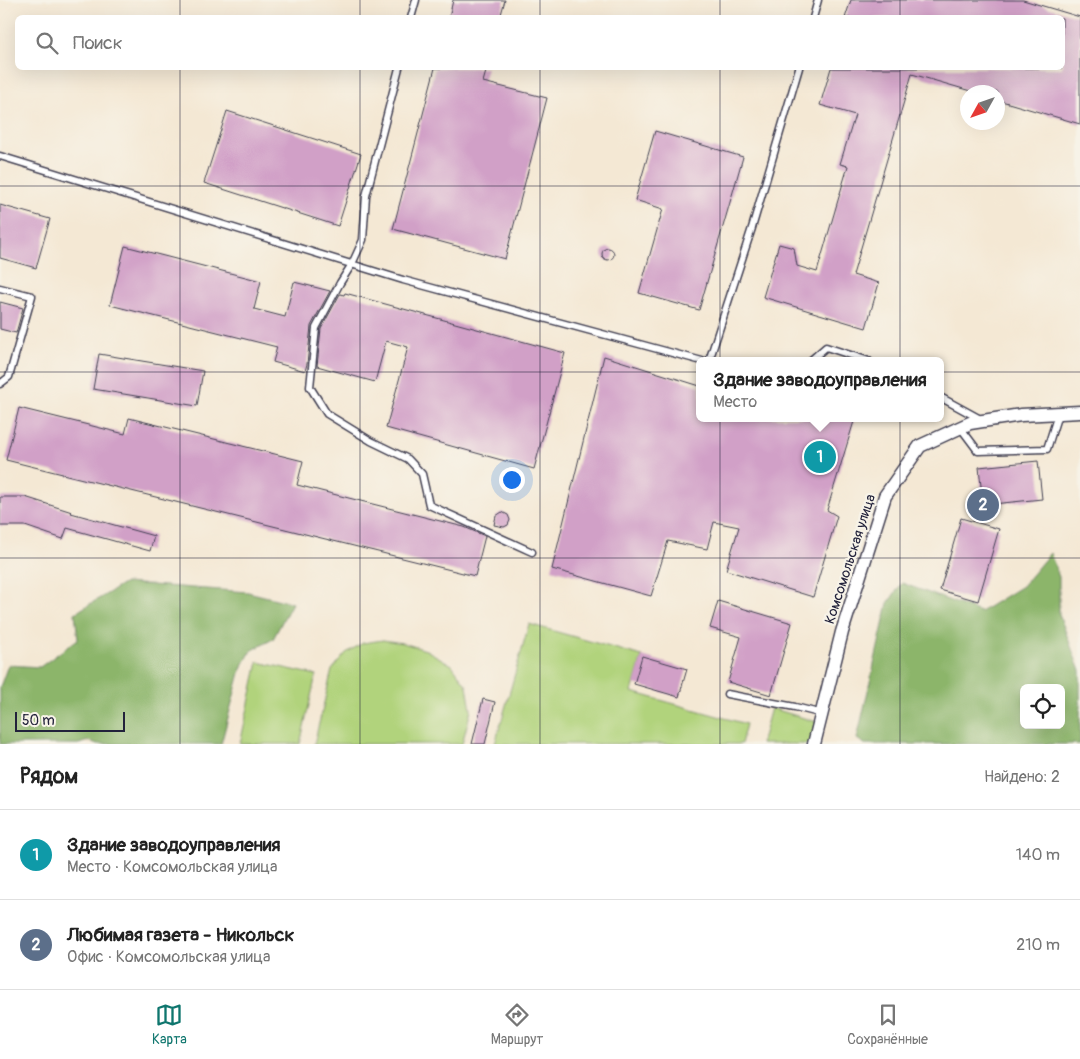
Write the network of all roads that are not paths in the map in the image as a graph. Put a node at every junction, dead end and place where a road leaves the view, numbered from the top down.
1 (416, 0) edge
2 (818, 0) edge
3 (412, 15) edge
4 (814, 15) edge
5 (399, 70) edge
6 (798, 70) edge
7 (0, 156) edge
8 (352, 264) junction
9 (0, 288) edge
10 (710, 357) edge
11 (815, 357) edge
12 (857, 357) edge
13 (696, 359) edge
14 (0, 384) edge
15 (944, 399) edge
16 (1080, 412) edge
17 (1058, 414) junction
18 (983, 421) junction
19 (965, 425) junction
20 (532, 552) dead end
21 (727, 694) dead end
22 (823, 714) junction
23 (814, 744) edge

1 - 3 lane
2 - 4 lane
5 - 8 lane
6 - 10 lane
7 - 8 lane
8 - 13 lane
8 - 20 lane
9 - 14 lane
11 - 12 lane
15 - 18 lane
16 - 17 street, Комсомольская улица
17 - 18 street, Комсомольская улица
17 - 19 lane
18 - 19 street, Комсомольская улица
19 - 22 street, Комсомольская улица
21 - 22 lane
22 - 23 street, Комсомольская улица

